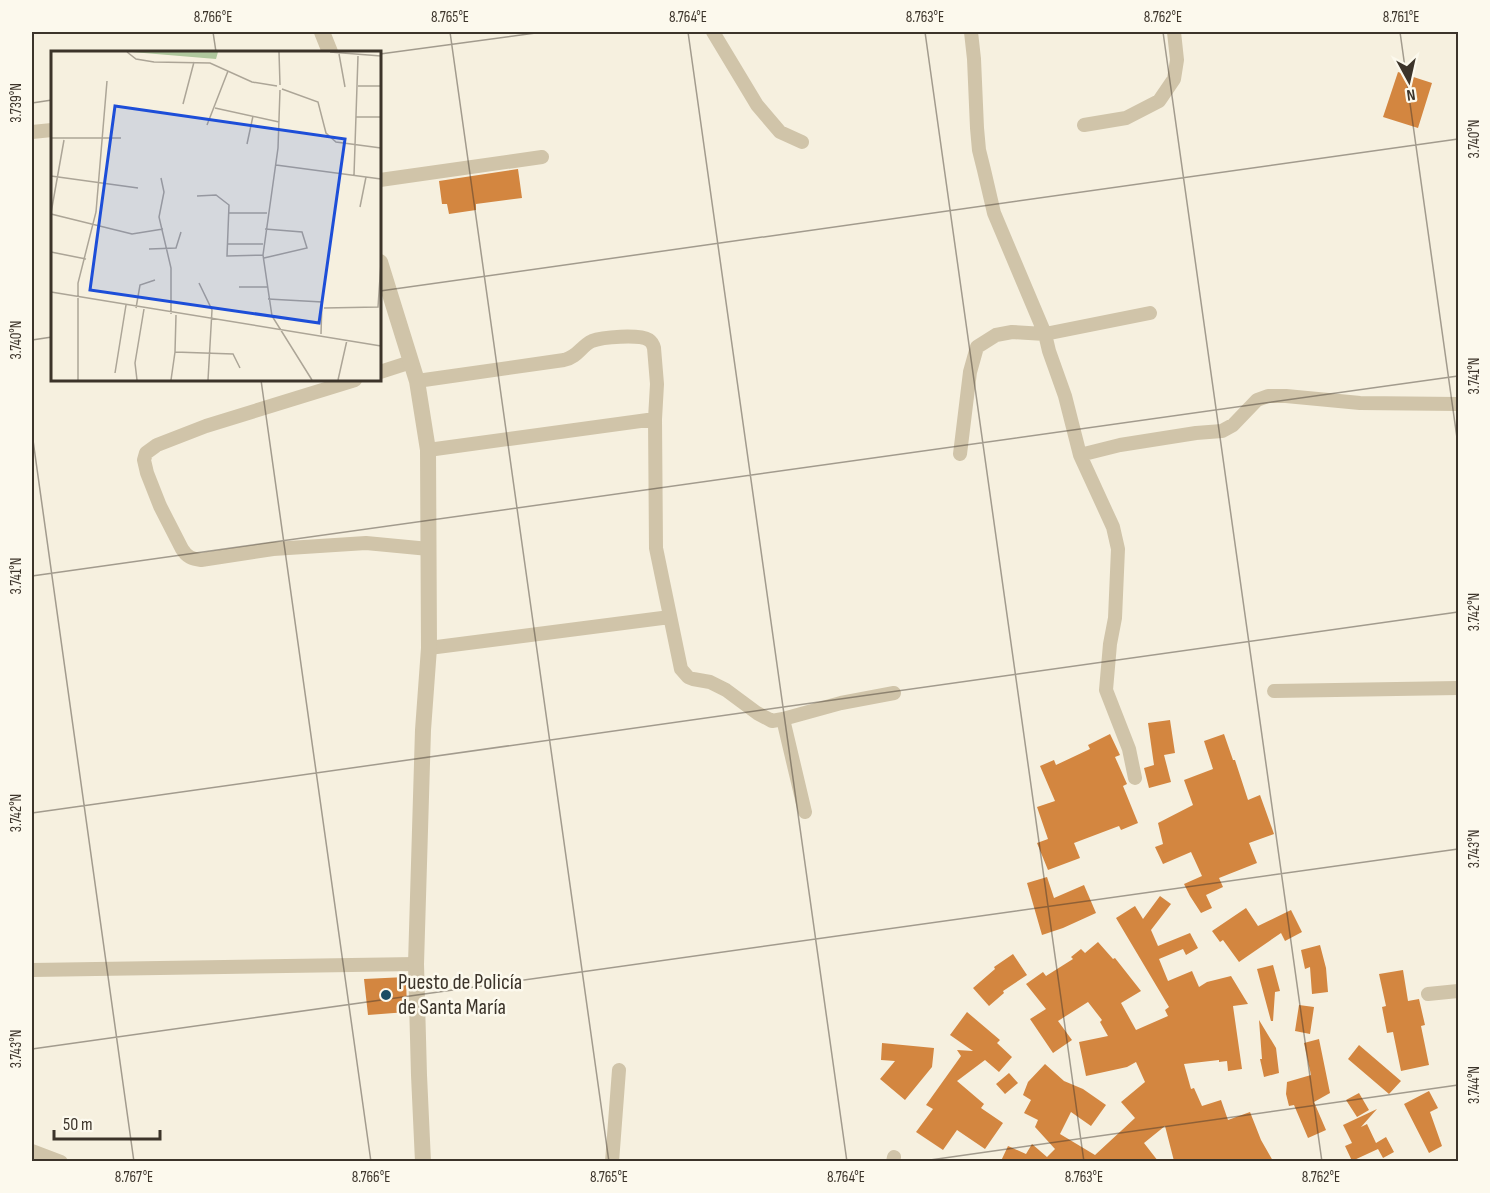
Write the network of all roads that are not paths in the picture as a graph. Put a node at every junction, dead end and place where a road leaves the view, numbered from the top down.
1 (322, 32) edge
2 (713, 32) edge
3 (971, 32) edge
4 (1174, 32) edge
5 (330, 51) edge
6 (1084, 125) dead end
7 (51, 130) edge
8 (32, 132) edge
9 (802, 142) dead end
10 (542, 157) dead end
11 (381, 180) edge
12 (381, 265) edge
13 (1150, 313) dead end
14 (1045, 334) junction
15 (411, 362) junction
16 (381, 372) edge
17 (352, 381) edge
18 (417, 381) junction
19 (1458, 404) edge
20 (655, 419) junction
21 (428, 450) junction
22 (960, 454) dead end
23 (1080, 455) junction
24 (429, 549) junction
25 (670, 617) junction
26 (429, 648) junction
27 (1458, 688) edge
28 (1274, 691) dead end
29 (894, 693) dead end
30 (783, 719) junction
31 (1136, 778) dead end
32 (805, 812) dead end
33 (416, 964) junction
34 (32, 970) edge
35 (1458, 991) edge
36 (1428, 994) dead end
37 (619, 1070) dead end
38 (32, 1151) edge
39 (61, 1161) edge
40 (423, 1161) edge
41 (612, 1161) edge

1 - 5 street
2 - 9 street
3 - 14 street
4 - 6 street
7 - 8 street
10 - 11 street
12 - 15 street
13 - 14 street
14 - 22 street
14 - 23 street
15 - 16 street
15 - 18 street
17 - 24 street
18 - 20 street
18 - 21 street
19 - 23 street
20 - 21 street
20 - 25 street
21 - 24 street
23 - 31 street
24 - 26 street
25 - 26 street
25 - 30 street
26 - 33 street
27 - 28 street
29 - 30 street
30 - 32 street
33 - 34 street
33 - 40 street
35 - 36 street
37 - 41 street
38 - 39 street

